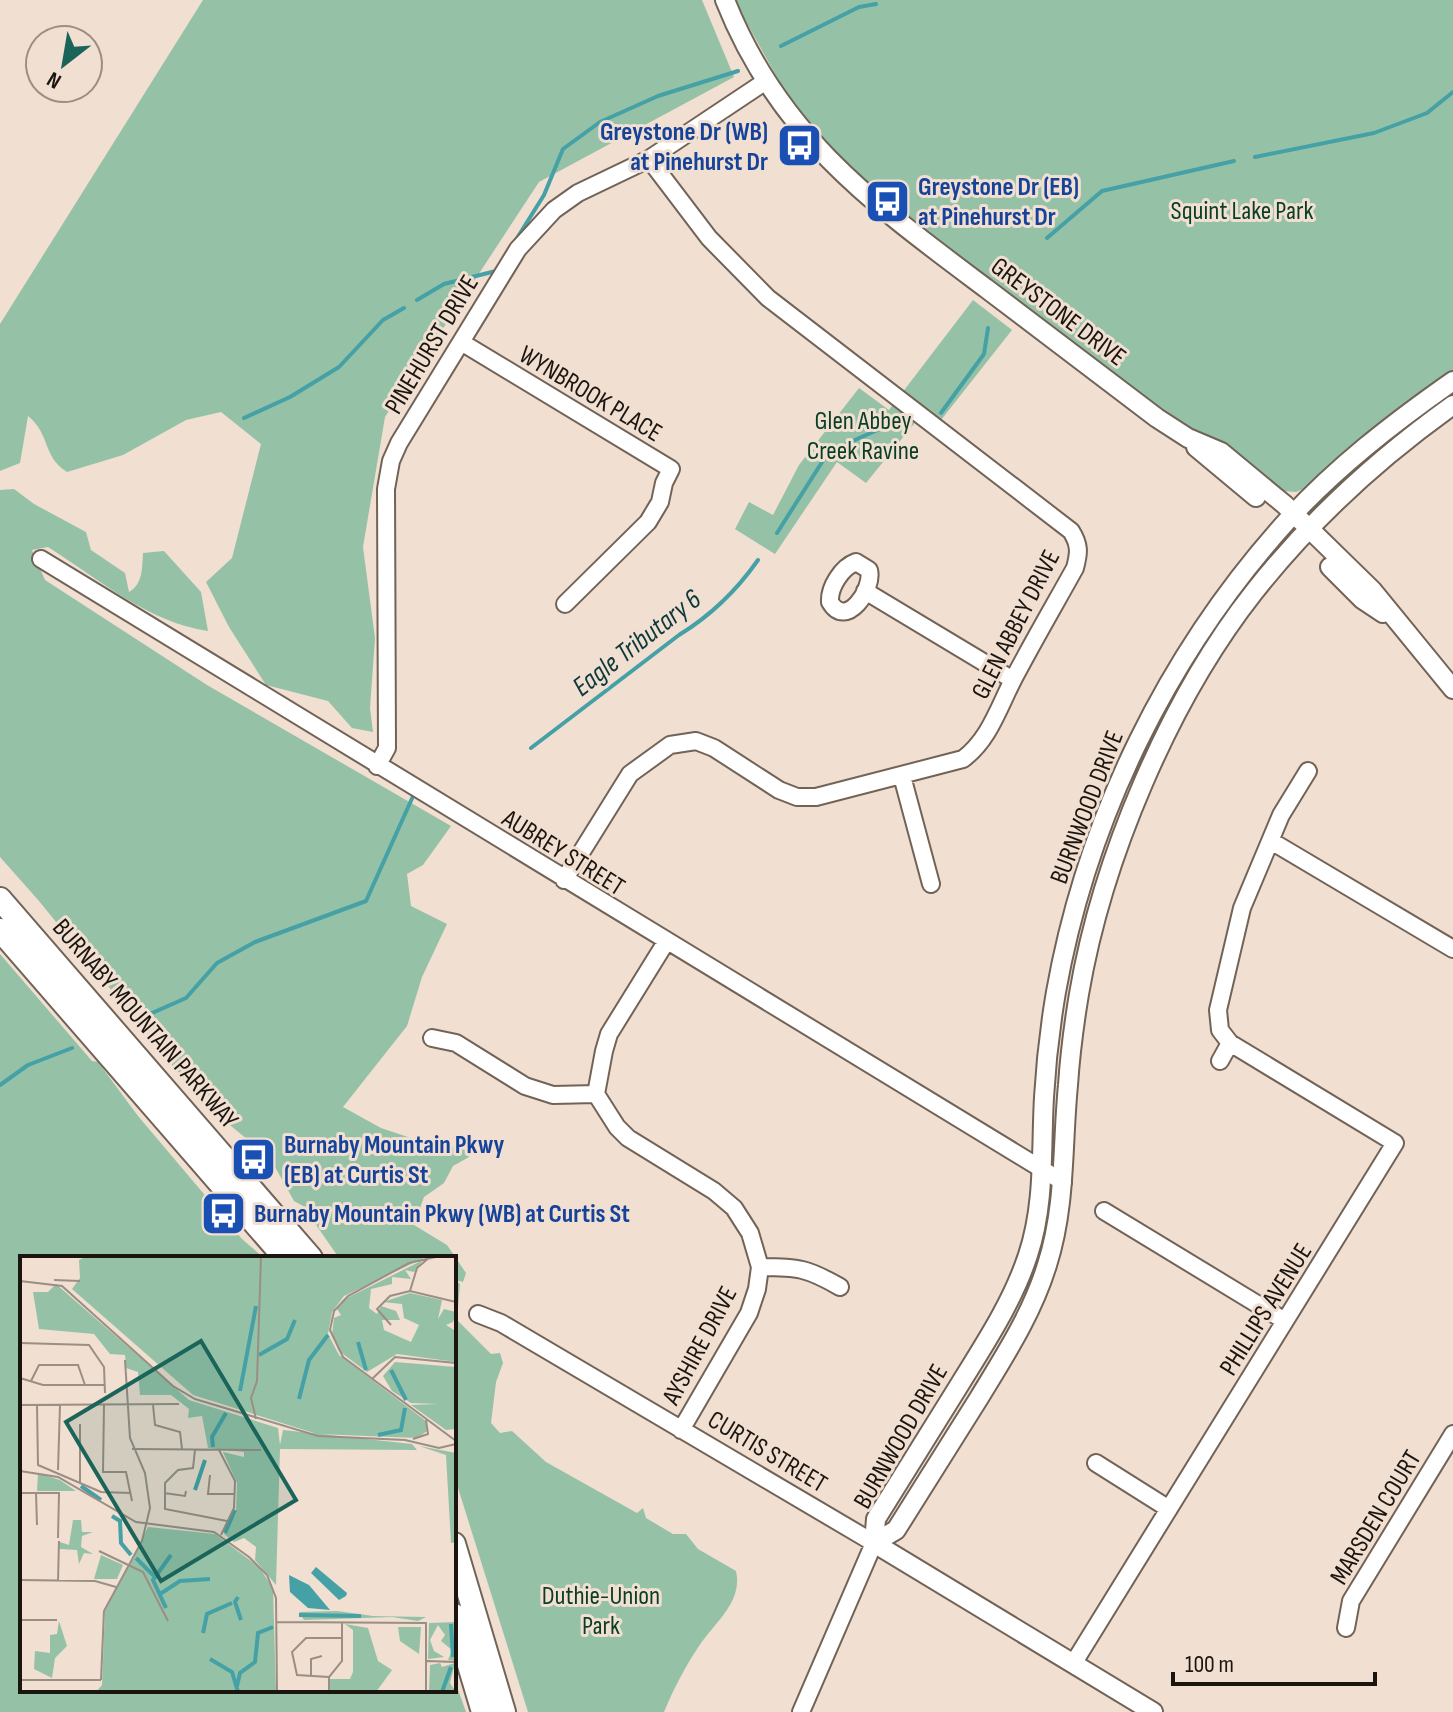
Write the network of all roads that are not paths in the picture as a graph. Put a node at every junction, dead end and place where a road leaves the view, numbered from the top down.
1 (725, 0) edge
2 (766, 81) junction
3 (649, 159) junction
4 (461, 342) junction
5 (1453, 381) edge
6 (1453, 405) edge
7 (1290, 518) junction
8 (1305, 534) junction
9 (41, 559) dead end
10 (865, 591) dead end
11 (565, 604) dead end
12 (1013, 680) junction
13 (1453, 689) edge
14 (377, 766) junction
15 (1308, 771) dead end
16 (902, 776) junction
17 (1271, 841) junction
18 (564, 880) junction
19 (931, 884) dead end
20 (0, 899) edge
21 (0, 930) edge
22 (666, 942) junction
23 (1453, 949) edge
24 (432, 1038) dead end
25 (1230, 1043) junction
26 (1220, 1061) dead end
27 (596, 1094) junction
28 (1041, 1170) junction
29 (1063, 1182) junction
30 (1104, 1211) dead end
31 (283, 1256) edge
32 (309, 1256) edge
33 (760, 1267) junction
34 (840, 1287) dead end
35 (478, 1314) dead end
36 (1285, 1321) junction
37 (681, 1430) junction
38 (1453, 1434) edge
39 (1096, 1463) dead end
40 (1169, 1509) junction
41 (874, 1543) junction
42 (456, 1551) edge
43 (456, 1622) edge
44 (1346, 1628) dead end
45 (1073, 1664) junction
46 (483, 1712) edge
47 (504, 1712) edge
48 (801, 1712) edge
49 (1153, 1712) edge

1 - 2 street, GREYSTONE DRIVE
2 - 3 street, PINEHURST DRIVE
2 - 7 street, GREYSTONE DRIVE
3 - 4 street, PINEHURST DRIVE
3 - 12 street, GLEN ABBEY DRIVE
4 - 11 street, WYNBROOK PLACE
4 - 14 street, PINEHURST DRIVE
5 - 7 street, BURNWOOD DRIVE
6 - 8 street, BURNWOOD DRIVE
7 - 8 street, GREYSTONE DRIVE
7 - 28 street, BURNWOOD DRIVE
8 - 13 street, GREYSTONE DRIVE
8 - 29 street, BURNWOOD DRIVE
9 - 14 street, AUBREY STREET
10 - 12 street
12 - 16 street, GLEN ABBEY DRIVE
14 - 18 street, AUBREY STREET
15 - 17 street
16 - 18 street, GLEN ABBEY DRIVE
16 - 19 street
17 - 23 street
17 - 25 street
18 - 22 street, AUBREY STREET
20 - 32 main road, BURNABY MOUNTAIN PARKWAY
21 - 31 main road, BURNABY MOUNTAIN PARKWAY
22 - 27 street
22 - 28 street, AUBREY STREET
24 - 27 street
25 - 26 street
25 - 36 street, PHILLIPS AVENUE
27 - 33 street, AYSHIRE DRIVE
28 - 29 street, AUBREY STREET
28 - 41 street, BURNWOOD DRIVE
29 - 41 street, BURNWOOD DRIVE
30 - 36 street
33 - 34 street
33 - 37 street, AYSHIRE DRIVE
35 - 37 street, CURTIS STREET
36 - 40 street, PHILLIPS AVENUE
37 - 41 street, CURTIS STREET
38 - 44 street, MARSDEN COURT
39 - 40 street
40 - 45 street, PHILLIPS AVENUE
41 - 45 street, CURTIS STREET
41 - 48 street
42 - 47 main road
43 - 46 main road
45 - 49 street, CURTIS STREET

